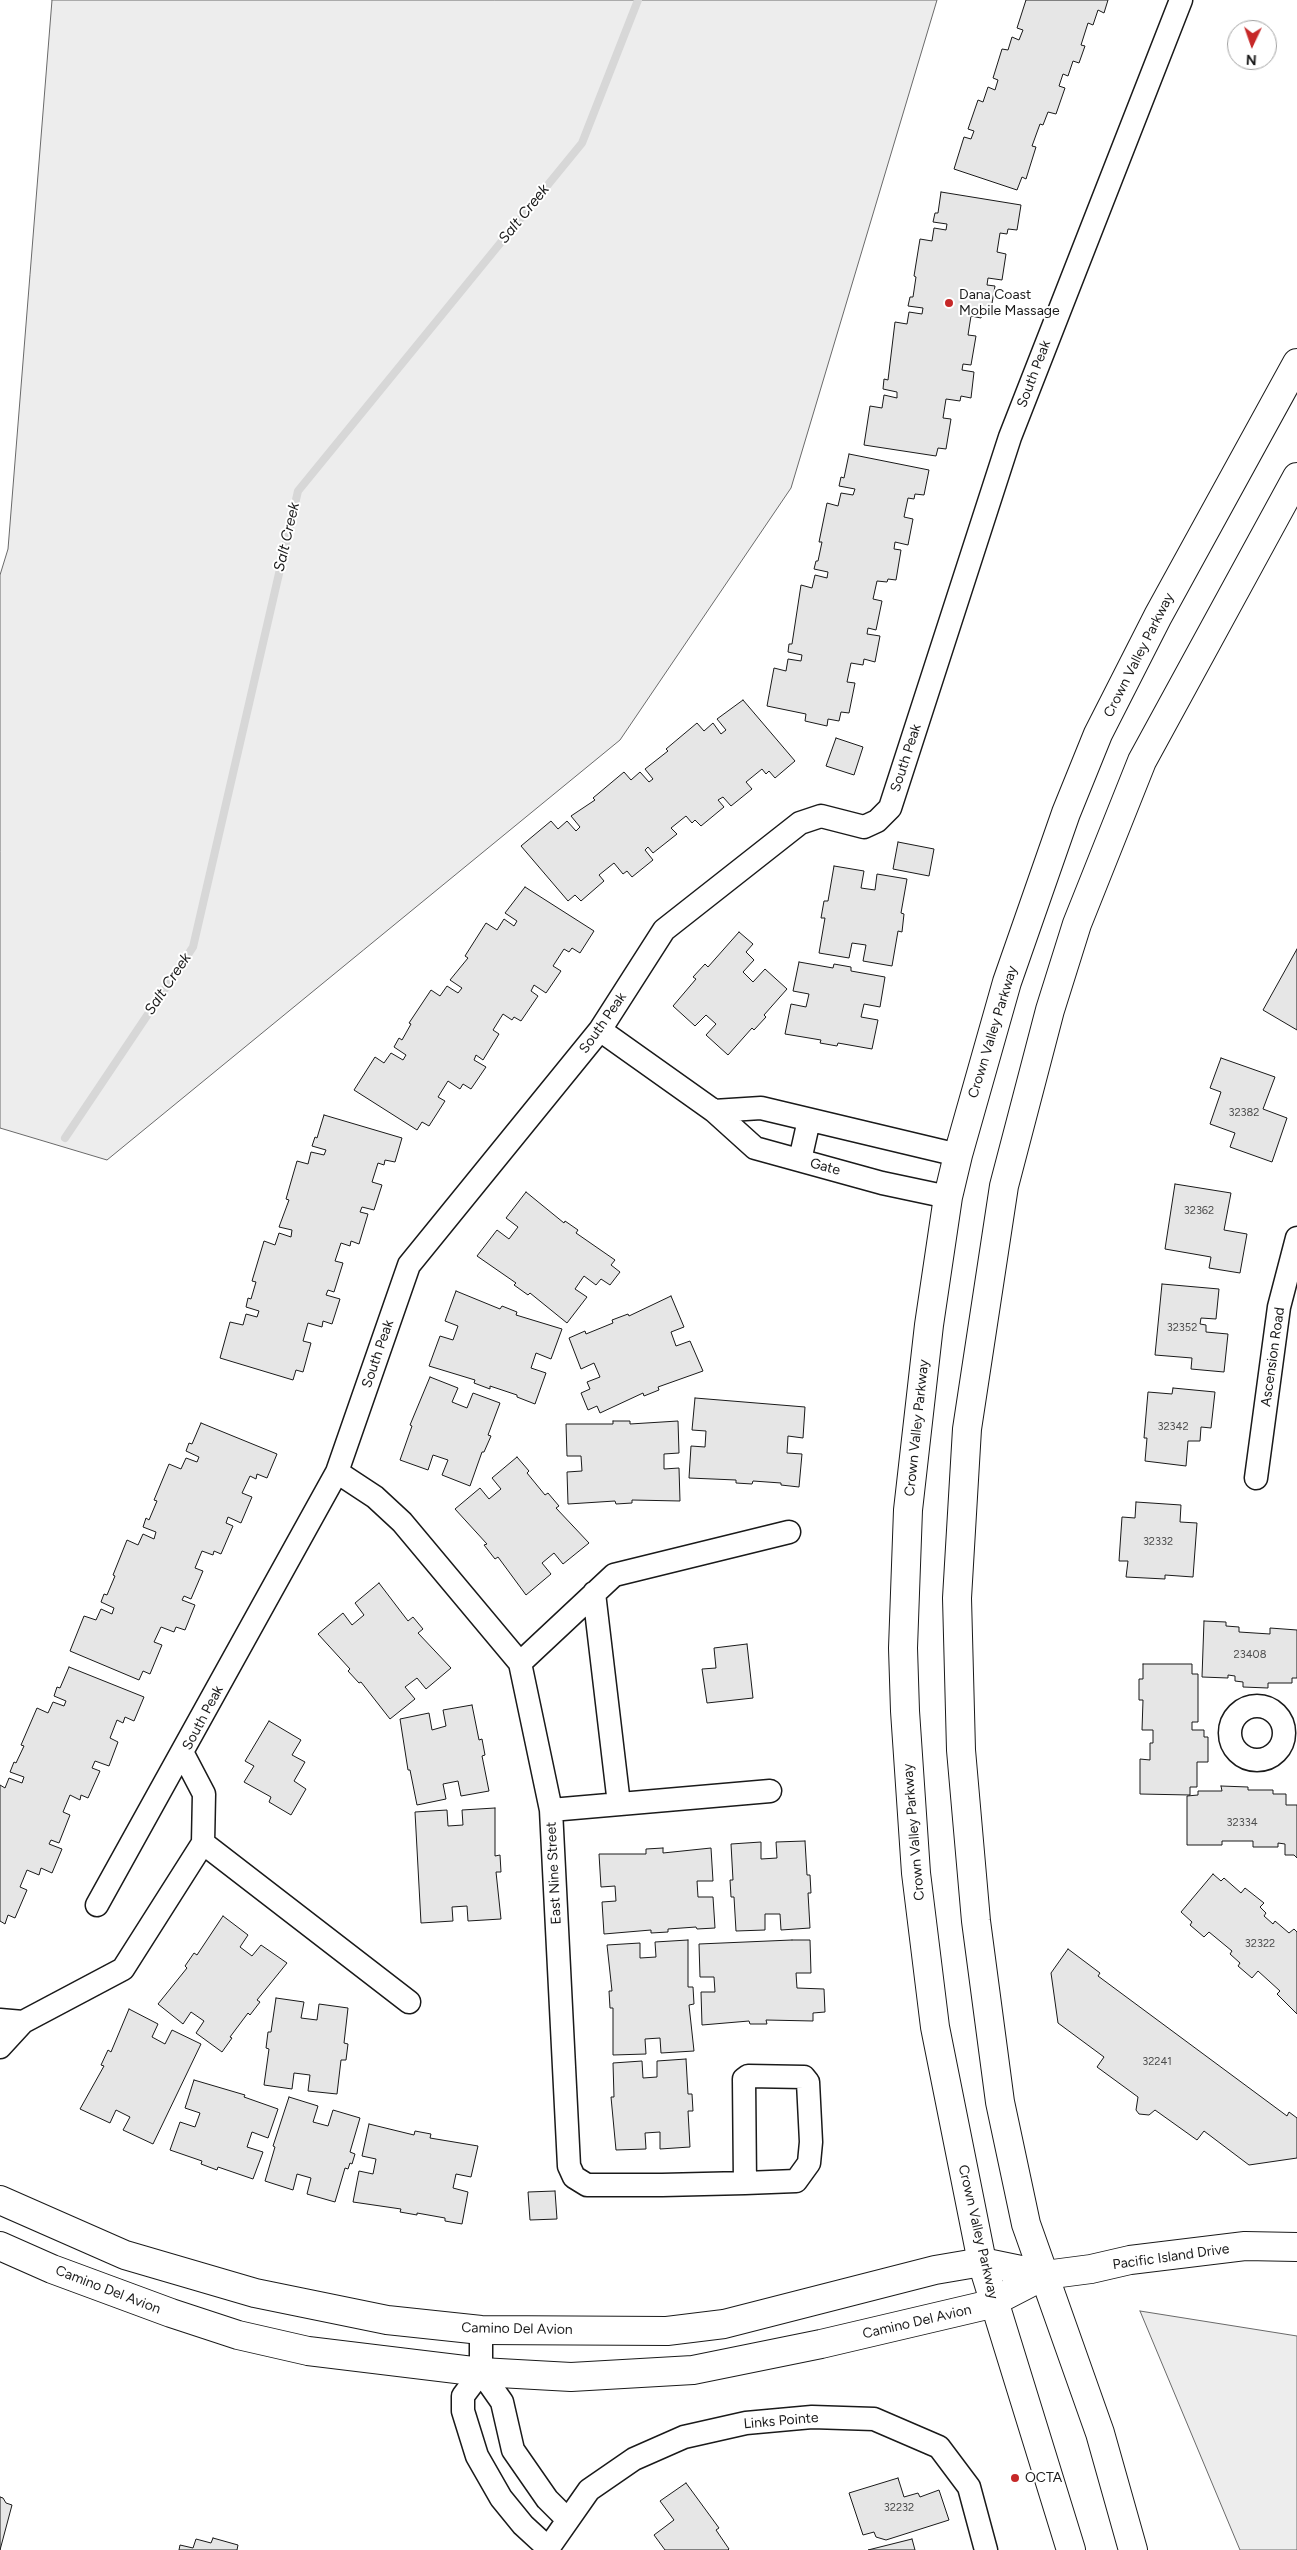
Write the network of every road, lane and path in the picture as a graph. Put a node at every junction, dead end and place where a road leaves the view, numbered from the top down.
1 (1181, 0) edge
2 (1297, 363) edge
3 (1297, 477) edge
4 (600, 1030) junction
5 (714, 1111) junction
6 (809, 1120) junction
7 (958, 1155) junction
8 (800, 1160) junction
9 (948, 1197) junction
10 (1297, 1238) edge
11 (337, 1472) junction
12 (1256, 1478) dead end
13 (790, 1532) dead end
14 (594, 1593) junction
15 (520, 1663) junction
16 (182, 1752) junction
17 (770, 1791) dead end
18 (619, 1804) junction
19 (551, 1810) junction
20 (203, 1843) junction
21 (97, 1905) dead end
22 (409, 2002) dead end
23 (0, 2020) edge
24 (23, 2022) junction
25 (0, 2047) edge
26 (745, 2183) junction
27 (0, 2200) edge
28 (0, 2246) edge
29 (1297, 2247) edge
30 (982, 2262) junction
31 (1045, 2275) junction
32 (994, 2302) junction
33 (481, 2330) junction
34 (481, 2372) junction
35 (530, 2474) junction
36 (501, 2498) junction
37 (568, 2520) junction
38 (548, 2549) edge
39 (986, 2550) edge
40 (1071, 2550) edge
41 (1132, 2550) edge

1 - 4 street, South Peak
2 - 7 main road, Crown Valley Parkway
3 - 31 main road
4 - 5 street, Gate
4 - 11 street, South Peak
5 - 6 street
5 - 8 street, Gate
6 - 7 street
6 - 8 street
7 - 9 main road, Crown Valley Parkway
8 - 9 street, Gate
9 - 30 main road, Crown Valley Parkway
10 - 12 street, Ascension Road
11 - 15 street, East Nine Street
11 - 16 street, South Peak
13 - 14 street
14 - 15 street
14 - 18 street
15 - 19 street, East Nine Street
16 - 20 street, South Peak
16 - 21 street
17 - 18 street
18 - 19 street
19 - 26 street, East Nine Street
20 - 22 street
20 - 24 street
23 - 24 street
24 - 25 street
26 - 26 street, East Nine Street
27 - 33 main road, Camino Del Avion
28 - 34 main road, Camino Del Avion
29 - 31 main road, Pacific Island Drive
30 - 31 main road, Camino Del Avion
30 - 32 main road, Crown Valley Parkway
30 - 33 main road, Camino Del Avion
31 - 32 main road, Camino Del Avion
31 - 41 main road
32 - 34 main road, Camino Del Avion
32 - 40 main road, Crown Valley Parkway
33 - 34 street
34 - 35 street
34 - 36 street
35 - 36 street
35 - 37 street
36 - 38 street
37 - 38 street, Links Pointe
37 - 39 street, Links Pointe

